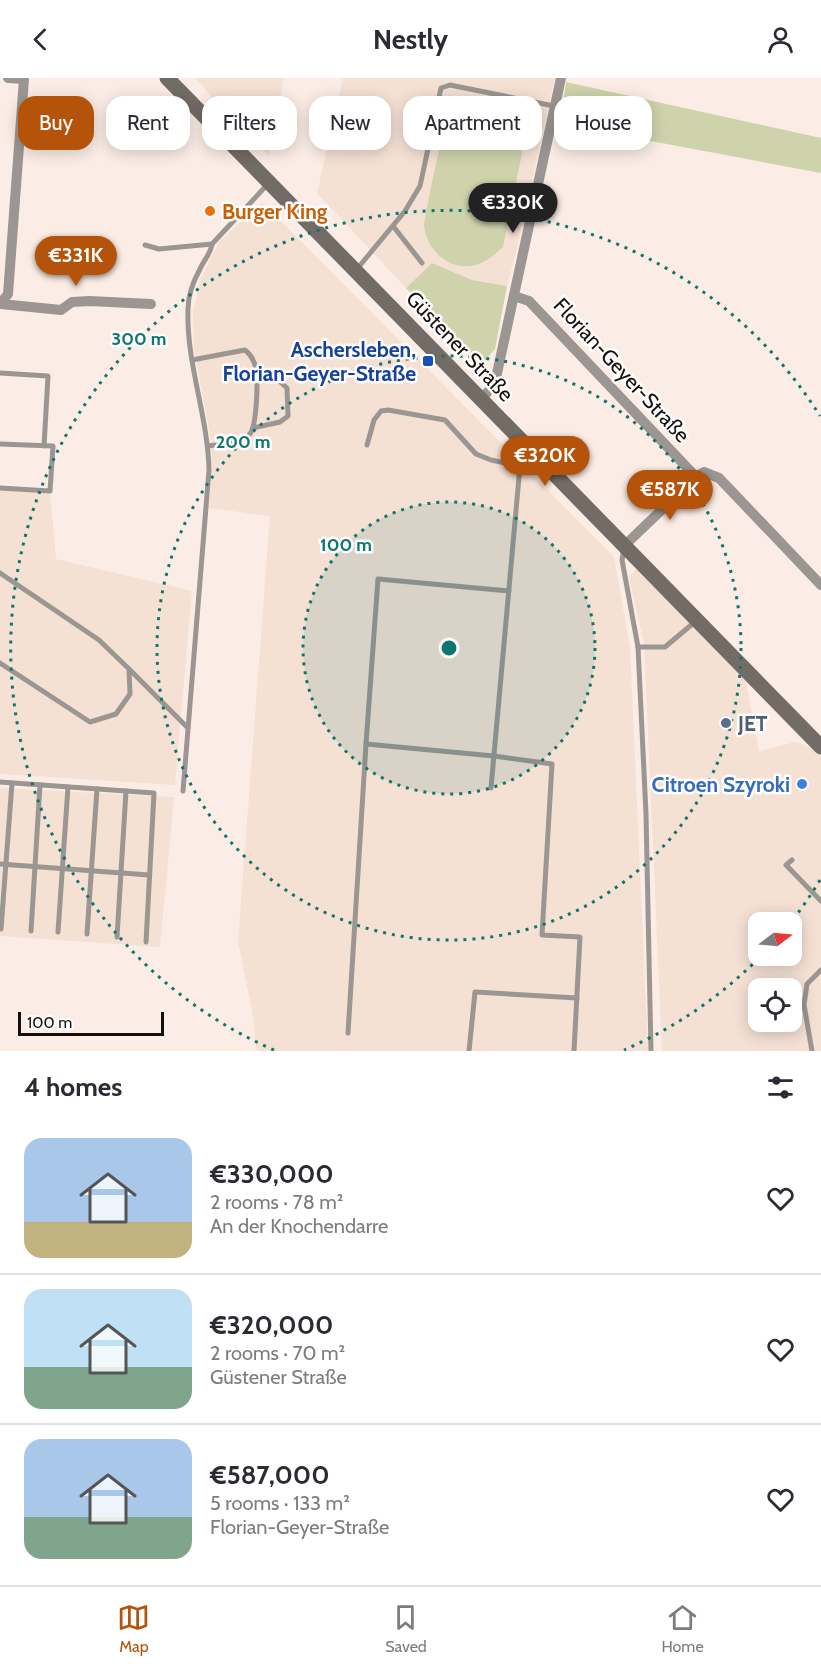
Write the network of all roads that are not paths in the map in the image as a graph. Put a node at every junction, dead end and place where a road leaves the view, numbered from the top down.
1 (9, 78) edge
2 (168, 78) edge
3 (561, 78) edge
4 (558, 96) edge
5 (554, 106) edge
6 (554, 115) edge
7 (271, 182) junction
8 (393, 226) junction
9 (212, 244) junction
10 (145, 245) dead end
11 (422, 263) dead end
12 (356, 270) junction
13 (514, 296) junction
14 (1, 304) edge
15 (150, 304) dead end
16 (192, 360) junction
17 (256, 369) junction
18 (0, 373) edge
19 (482, 399) junction
20 (253, 428) junction
21 (0, 444) edge
22 (367, 445) dead end
23 (44, 446) junction
24 (208, 446) junction
25 (535, 453) junction
26 (520, 466) junction
27 (696, 477) junction
28 (0, 488) edge
29 (625, 545) junction
30 (0, 573) edge
31 (821, 585) edge
32 (509, 591) junction
33 (698, 620) junction
34 (638, 647) junction
35 (0, 663) edge
36 (129, 669) junction
37 (188, 728) junction
38 (366, 744) junction
39 (821, 747) edge
40 (494, 756) junction
41 (0, 782) edge
42 (12, 783) junction
43 (40, 785) junction
44 (68, 787) junction
45 (491, 788) dead end
46 (97, 789) junction
47 (126, 791) junction
48 (183, 791) dead end
49 (792, 860) dead end
50 (3, 864) edge
51 (34, 867) junction
52 (62, 869) junction
53 (91, 871) junction
54 (120, 874) junction
55 (149, 875) junction
56 (821, 902) edge
57 (1, 929) edge
58 (31, 931) dead end
59 (58, 932) dead end
60 (87, 934) dead end
61 (117, 937) dead end
62 (146, 942) dead end
63 (821, 970) edge
64 (577, 998) junction
65 (348, 1033) dead end
66 (469, 1051) edge
67 (574, 1051) edge
68 (651, 1051) edge
69 (812, 1051) edge

1 - 14 street
2 - 7 main road, Güstener Straße
3 - 4 street
5 - 8 lane
6 - 13 street
7 - 9 lane
7 - 12 main road, Güstener Straße
8 - 11 lane
8 - 12 lane
9 - 10 lane
9 - 16 lane
12 - 19 main road, Güstener Straße
13 - 19 street
13 - 27 street, Florian-Geyer-Straße
14 - 15 street
16 - 17 lane
16 - 24 lane
17 - 20 lane
17 - 20 lane
18 - 23 lane
19 - 25 main road, Güstener Straße
20 - 24 lane
21 - 23 lane
22 - 26 lane
23 - 28 lane
24 - 37 lane
25 - 26 lane
25 - 29 main road, Güstener Straße
26 - 32 lane
27 - 29 street
27 - 31 street
29 - 33 main road, Güstener Straße
29 - 34 lane
30 - 36 lane
32 - 38 lane
32 - 40 lane
33 - 34 lane
33 - 39 main road, Güstener Straße
34 - 68 lane
35 - 36 lane
36 - 37 lane
37 - 48 lane
38 - 40 lane
38 - 65 lane
40 - 45 lane
40 - 64 lane
41 - 42 lane
42 - 43 lane
42 - 50 lane
43 - 44 lane
43 - 51 lane
44 - 46 lane
44 - 52 lane
46 - 47 lane
46 - 53 lane
47 - 54 lane
47 - 55 lane
49 - 56 lane
50 - 51 lane
50 - 57 lane
51 - 52 lane
51 - 58 lane
52 - 53 lane
52 - 59 lane
53 - 54 lane
53 - 60 lane
54 - 55 lane
54 - 61 lane
55 - 62 lane
63 - 69 lane
64 - 66 lane
64 - 67 lane

